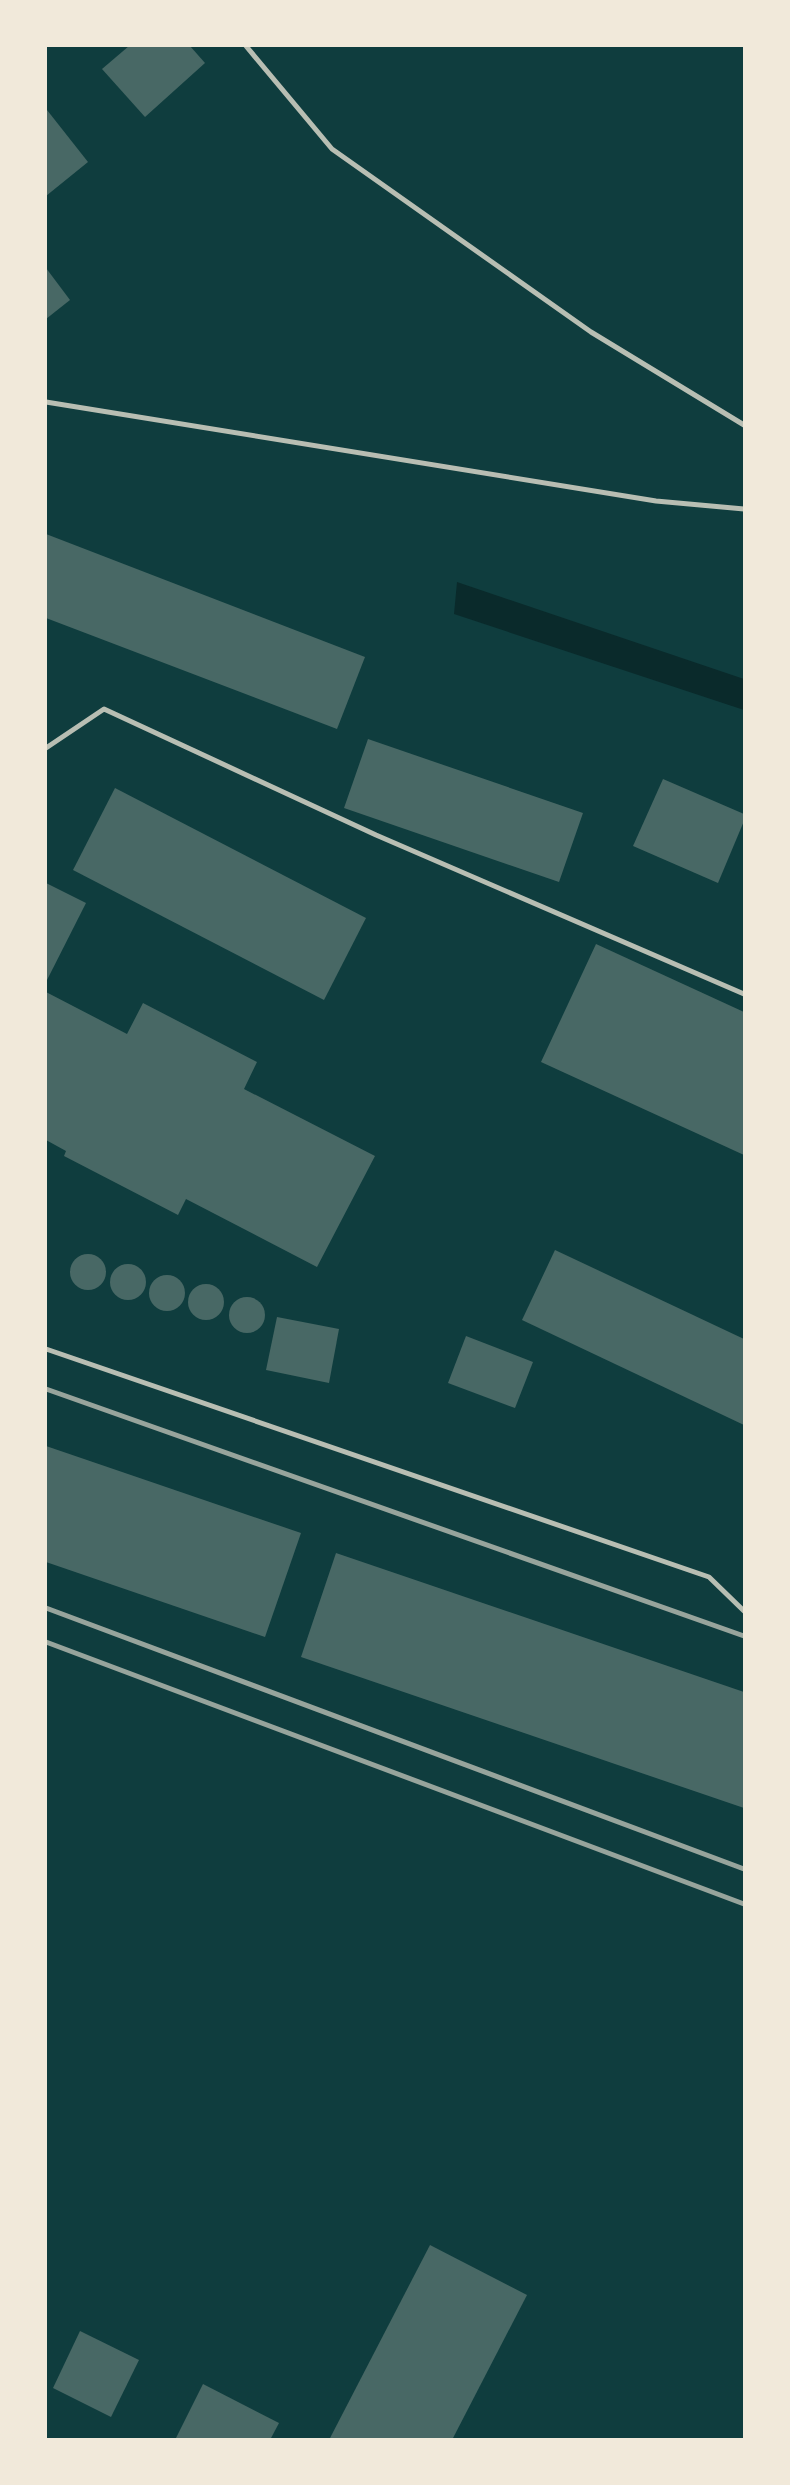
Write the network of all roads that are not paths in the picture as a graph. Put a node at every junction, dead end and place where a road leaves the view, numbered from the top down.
1 (246, 46) edge
2 (46, 402) edge
3 (744, 425) edge
4 (744, 509) edge
5 (46, 748) edge
6 (744, 994) edge
7 (46, 1349) edge
8 (744, 1611) edge

1 - 3 lane
2 - 4 lane
5 - 6 lane
7 - 8 lane

